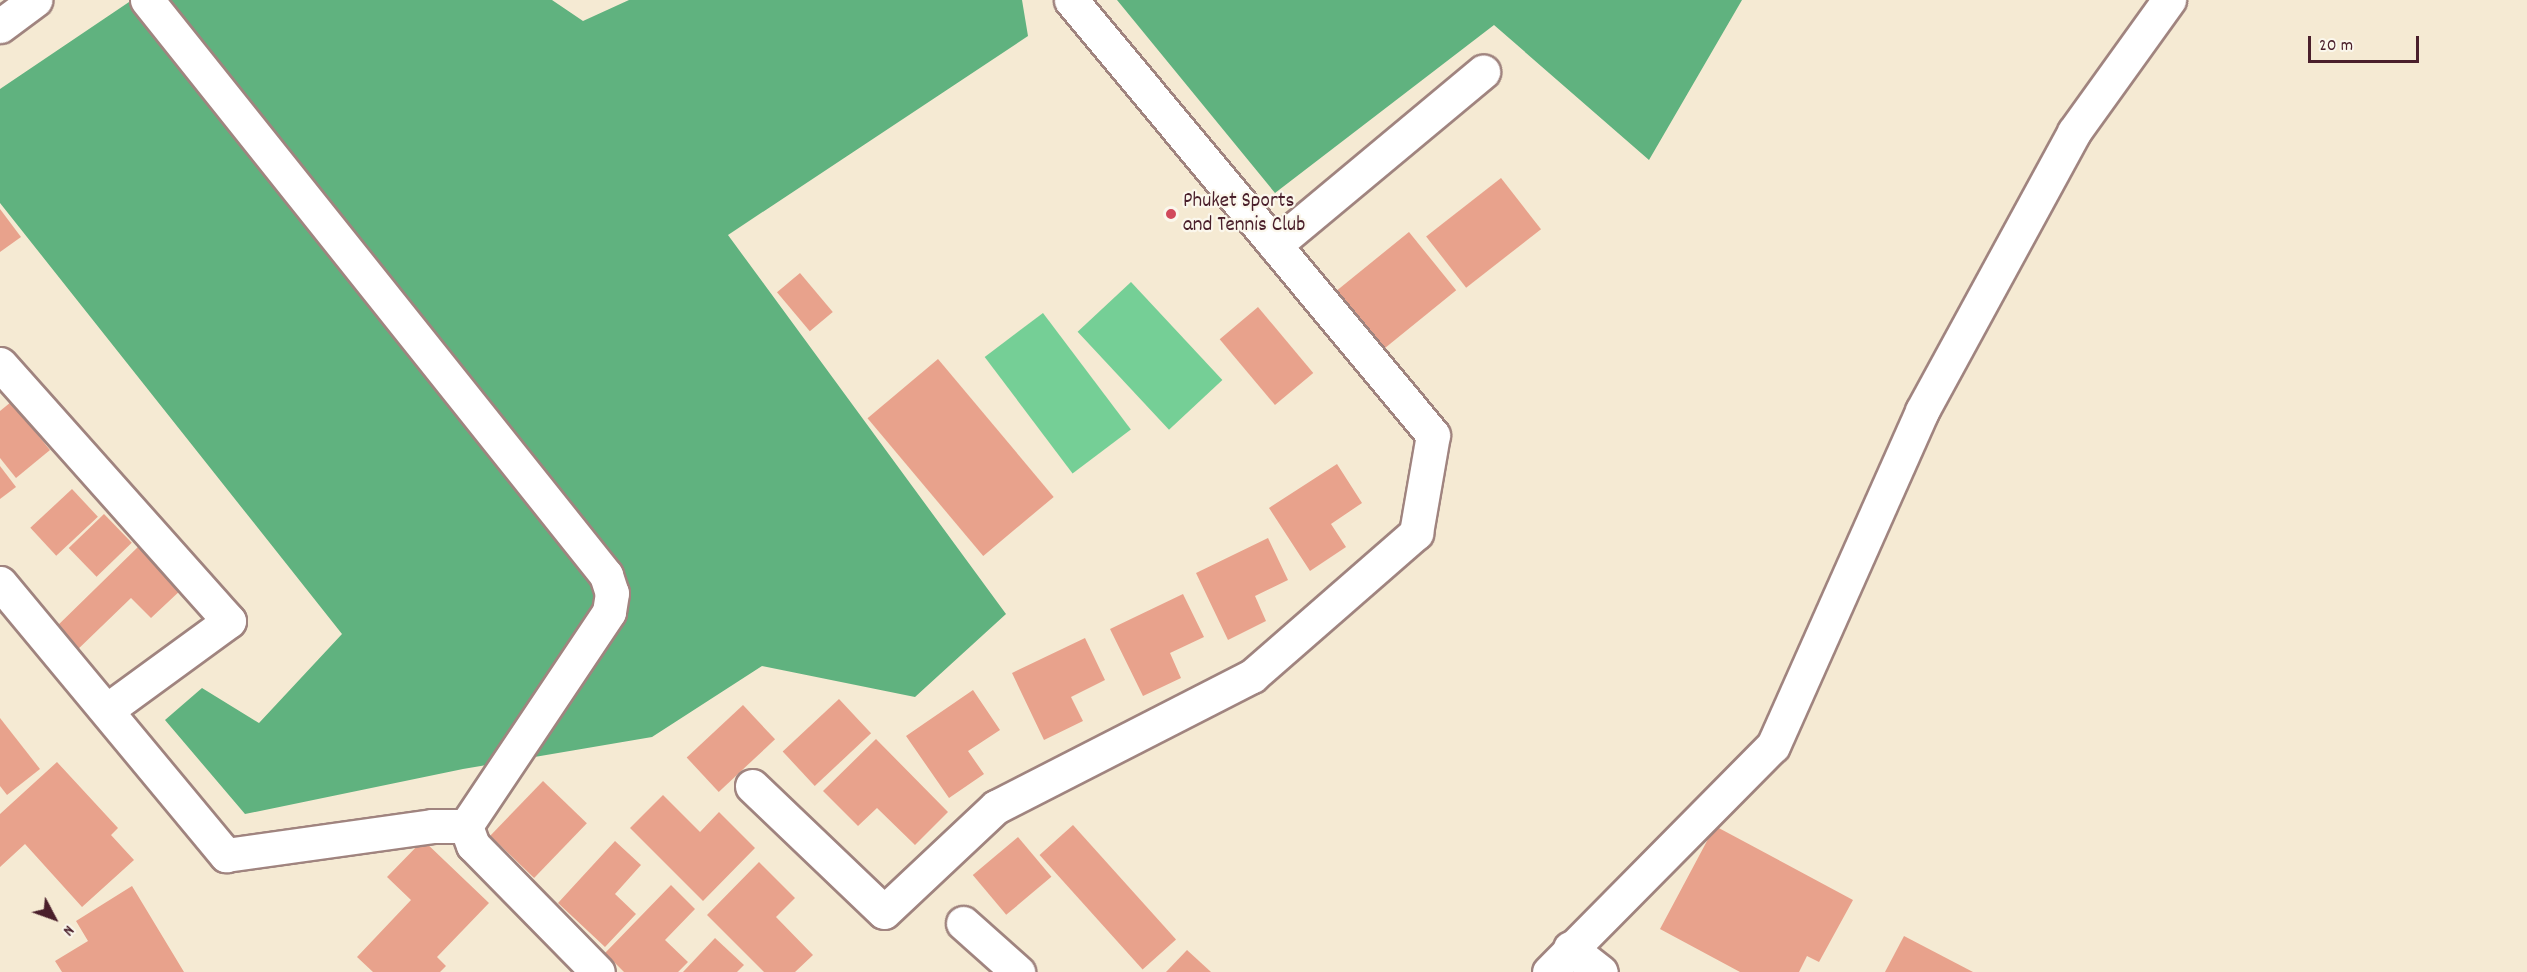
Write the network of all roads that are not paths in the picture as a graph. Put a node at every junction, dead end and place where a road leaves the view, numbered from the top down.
1 (35, 0) edge
2 (147, 0) edge
3 (1071, 0) edge
4 (2169, 0) edge
5 (0, 26) edge
6 (1483, 72) dead end
7 (1275, 244) junction
8 (0, 364) edge
9 (0, 583) edge
10 (107, 710) junction
11 (752, 786) dead end
12 (466, 826) junction
13 (963, 923) dead end
14 (1559, 960) edge
15 (598, 972) edge
16 (1018, 972) edge
17 (1601, 972) edge

1 - 5 street
2 - 12 street
3 - 7 street
4 - 14 street
6 - 7 street
7 - 11 street
8 - 10 street
9 - 10 street
10 - 12 street
12 - 15 street
13 - 16 street
14 - 17 street

